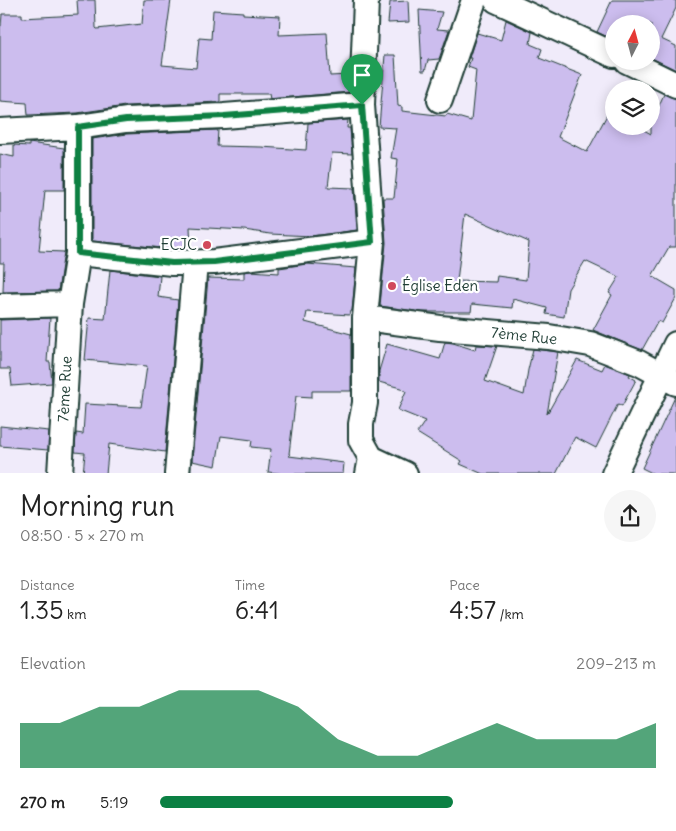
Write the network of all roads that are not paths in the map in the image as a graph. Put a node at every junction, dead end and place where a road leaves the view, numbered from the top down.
1 (366, 0) edge
2 (474, 0) edge
3 (496, 0) edge
4 (605, 51) edge
5 (645, 70) edge
6 (676, 85) edge
7 (440, 100) dead end
8 (362, 105) junction
9 (78, 127) junction
10 (0, 131) edge
11 (372, 242) junction
12 (78, 253) junction
13 (195, 262) junction
14 (70, 304) junction
15 (0, 306) edge
16 (365, 318) junction
17 (676, 344) edge
18 (669, 379) edge
19 (370, 466) edge
20 (60, 473) edge
21 (177, 473) edge
22 (402, 473) edge
23 (615, 473) edge

1 - 8 street
2 - 7 street
3 - 4 street
5 - 6 street
8 - 9 street
8 - 11 street
9 - 10 street
9 - 12 street, 7ème Rue
11 - 13 street
11 - 16 street
12 - 13 street
12 - 14 street, 7ème Rue
13 - 21 street
14 - 15 street
14 - 20 street, 7ème Rue
16 - 18 street, 7ème Rue
16 - 19 street
17 - 18 street
18 - 23 street
19 - 22 street

